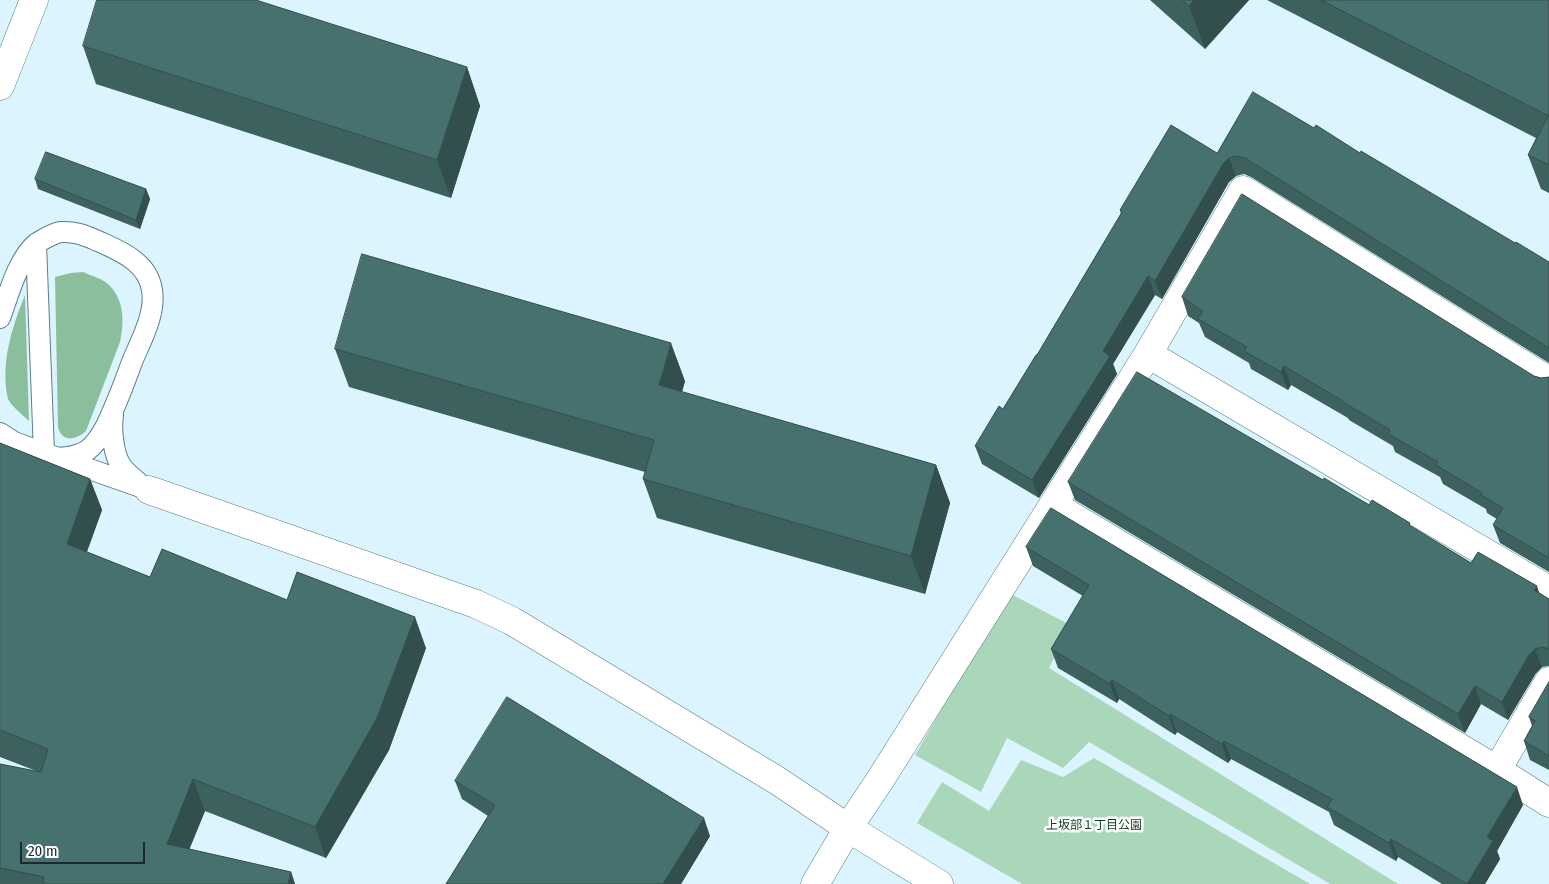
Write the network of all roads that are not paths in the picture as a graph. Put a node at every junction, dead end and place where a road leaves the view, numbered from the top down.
1 (34, 0) edge
2 (0, 86) edge
3 (36, 244) junction
4 (0, 318) edge
5 (1148, 354) junction
6 (1549, 381) edge
7 (113, 411) junction
8 (0, 433) edge
9 (51, 456) junction
10 (149, 490) junction
11 (1052, 504) junction
12 (1549, 590) edge
13 (1549, 681) edge
14 (1497, 770) junction
15 (1549, 803) edge
16 (848, 828) junction
17 (815, 884) edge
18 (939, 884) edge

1 - 2 street
3 - 4 lane
3 - 7 lane
3 - 9 lane
5 - 6 street
5 - 11 street
5 - 12 street
7 - 9 lane
7 - 10 lane
8 - 9 lane
9 - 10 lane
10 - 16 street
11 - 14 street
11 - 16 street
13 - 14 street
14 - 15 street
16 - 17 street
16 - 18 street

